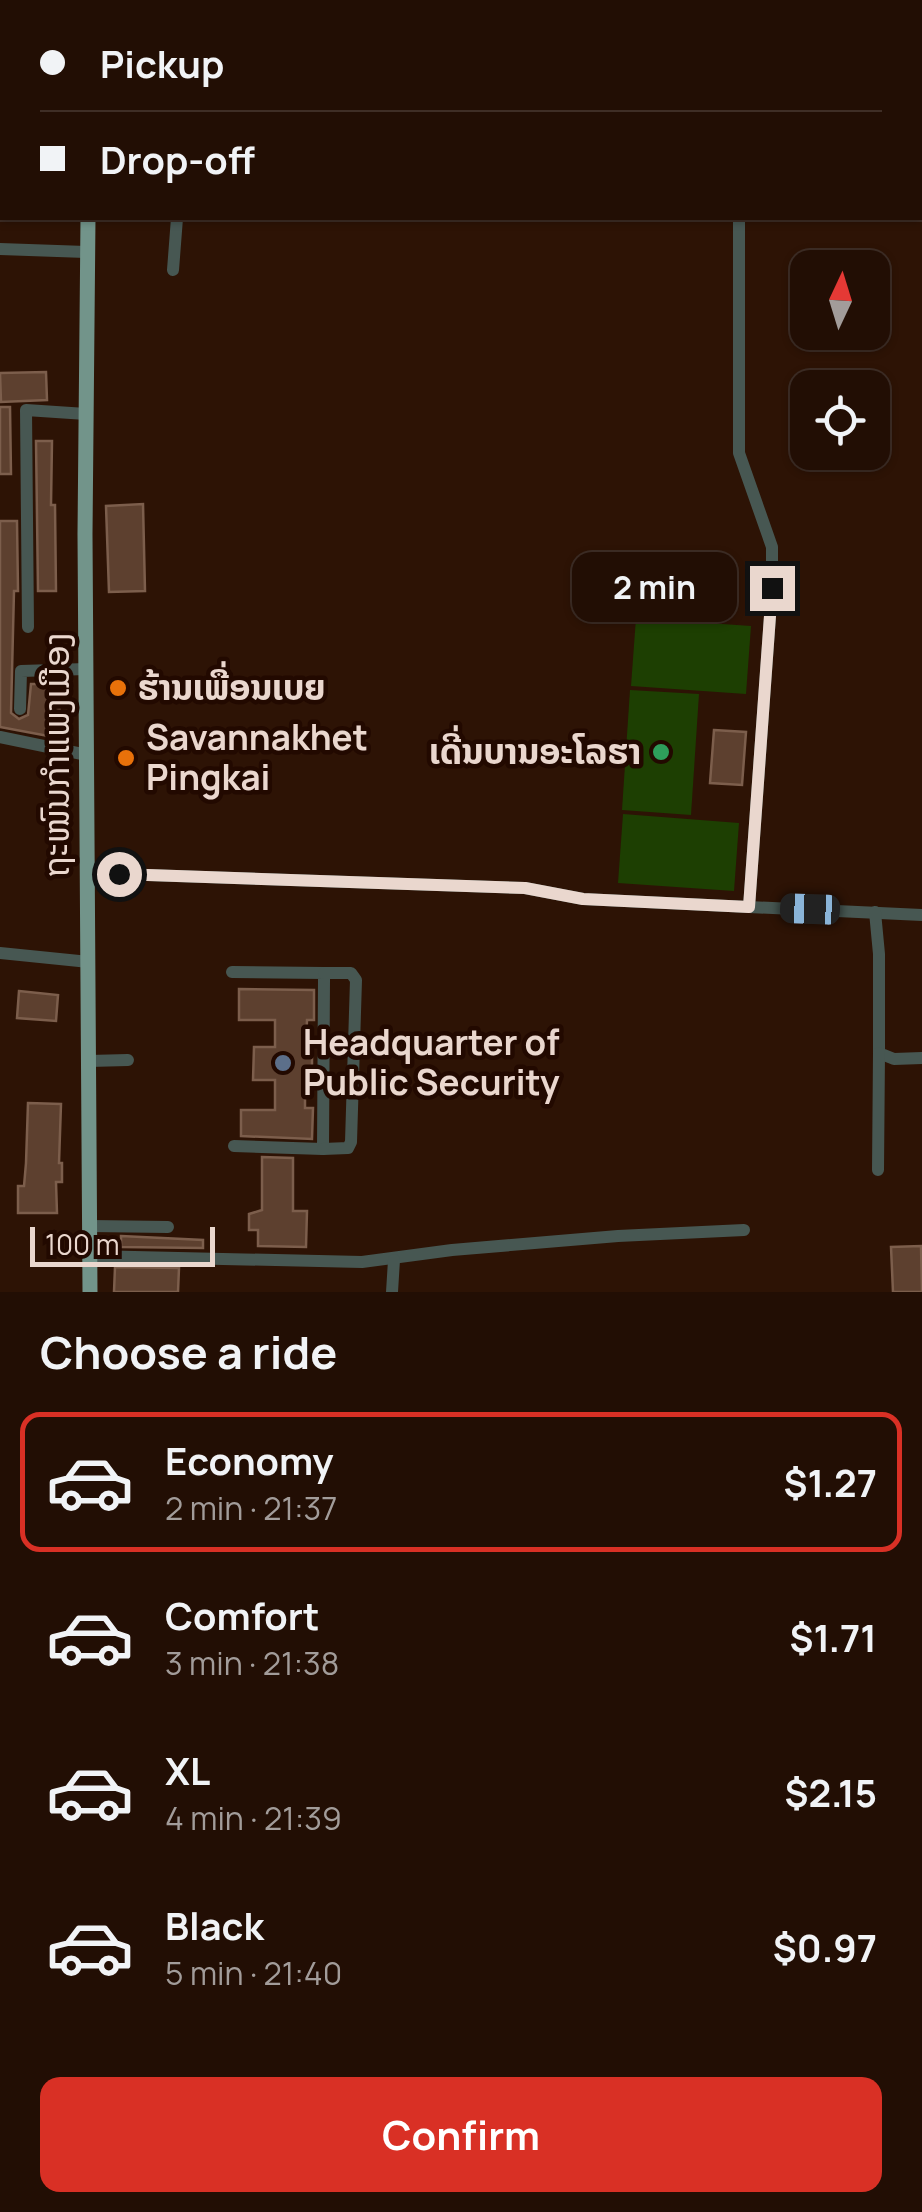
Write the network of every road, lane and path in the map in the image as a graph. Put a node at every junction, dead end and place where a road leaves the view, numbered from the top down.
1 (88, 220) edge
2 (177, 220) edge
3 (739, 220) edge
4 (0, 249) edge
5 (86, 252) junction
6 (173, 270) dead end
7 (86, 414) junction
8 (28, 627) dead end
9 (86, 669) junction
10 (20, 709) dead end
11 (0, 737) edge
12 (87, 755) junction
13 (88, 872) junction
14 (749, 907) junction
15 (876, 912) junction
16 (922, 915) edge
17 (0, 953) edge
18 (89, 962) junction
19 (232, 972) dead end
20 (324, 974) junction
21 (878, 1053) junction
22 (922, 1058) edge
23 (128, 1060) dead end
24 (89, 1061) junction
25 (234, 1146) dead end
26 (323, 1148) junction
27 (878, 1170) dead end
28 (90, 1226) junction
29 (168, 1227) dead end
30 (744, 1230) dead end
31 (90, 1256) junction
32 (394, 1260) junction
33 (90, 1292) edge
34 (392, 1292) edge

1 - 5 main road, ຖະໜົນກຳແພງເມືອງ
2 - 6 street
3 - 14 street
4 - 5 street
5 - 7 main road, ຖະໜົນກຳແພງເມືອງ
7 - 8 street
7 - 9 main road, ຖະໜົນກຳແພງເມືອງ
9 - 10 street
9 - 12 main road, ຖະໜົນກຳແພງເມືອງ
11 - 12 street
12 - 13 main road, ຖະໜົນກຳແພງເມືອງ
13 - 14 street
13 - 18 main road, ຖະໜົນກຳແພງເມືອງ
14 - 15 street
15 - 16 street
15 - 21 street
17 - 18 street
18 - 24 main road, ຖະໜົນກຳແພງເມືອງ
19 - 20 street
20 - 26 street
20 - 26 street
21 - 22 street
21 - 27 street
23 - 24 street
24 - 28 main road, ຖະໜົນກຳແພງເມືອງ
25 - 26 street
28 - 29 street
28 - 31 main road, ຖະໜົນກຳແພງເມືອງ
30 - 32 street
31 - 32 street
31 - 33 main road, ຖະໜົນກຳແພງເມືອງ
32 - 34 street

